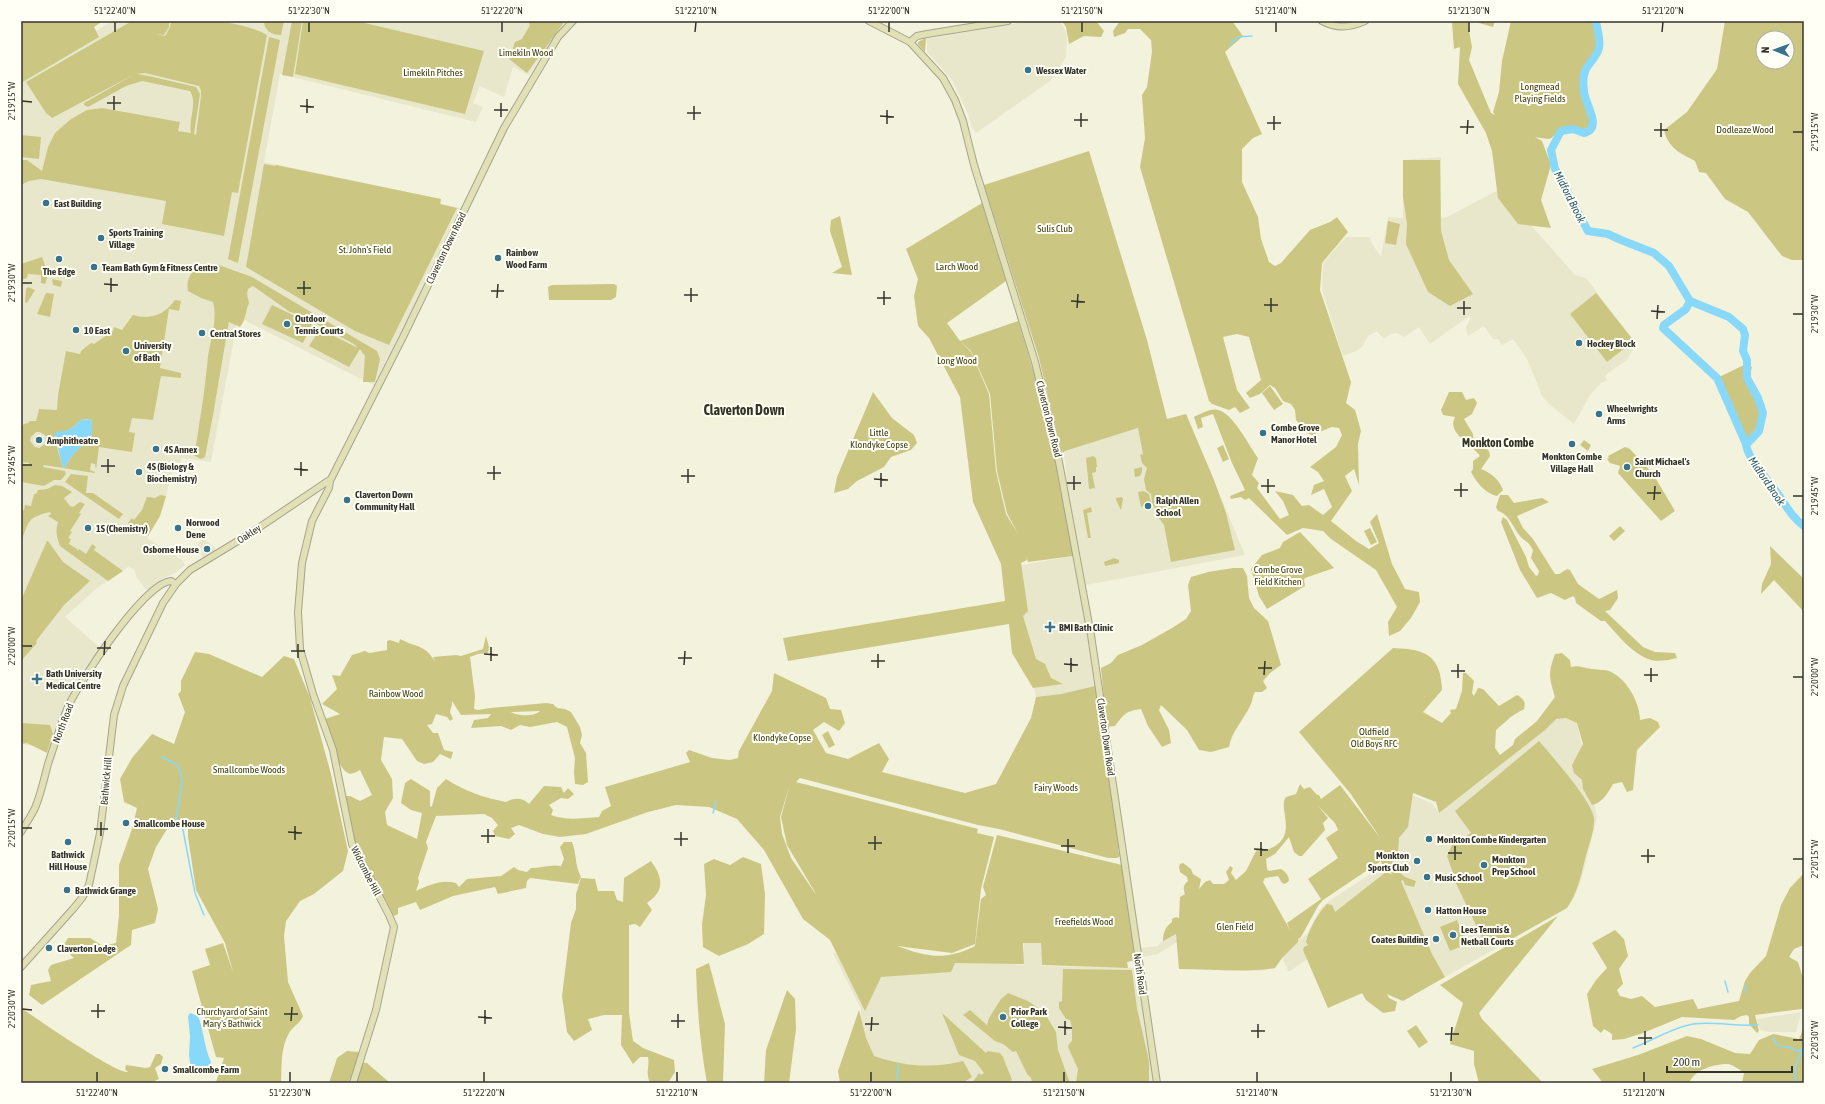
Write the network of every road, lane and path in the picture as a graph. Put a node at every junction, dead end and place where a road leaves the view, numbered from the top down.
1 (573, 21) edge
2 (869, 21) edge
3 (1008, 21) edge
4 (1322, 21) edge
5 (1365, 21) edge
6 (910, 42) junction
7 (330, 481) junction
8 (322, 486) junction
9 (323, 501) junction
10 (176, 584) junction
11 (299, 633) joint
12 (21, 832) edge
13 (1125, 864) joint
14 (21, 967) edge
15 (353, 1083) edge
16 (1157, 1083) edge

1 - 7 street, Claverton Down Road
2 - 6 street, Claverton Down Road
3 - 6 street
4 - 5 street
6 - 13 street, Claverton Down Road
7 - 8 street
7 - 9 street, Claverton Down Road
8 - 9 street
8 - 10 street, Oakley
9 - 11 street, Claverton Down Road
10 - 12 street, North Road
10 - 14 street, Bathwick Hill
11 - 15 street, Widcombe Hill
13 - 16 street, North Road

